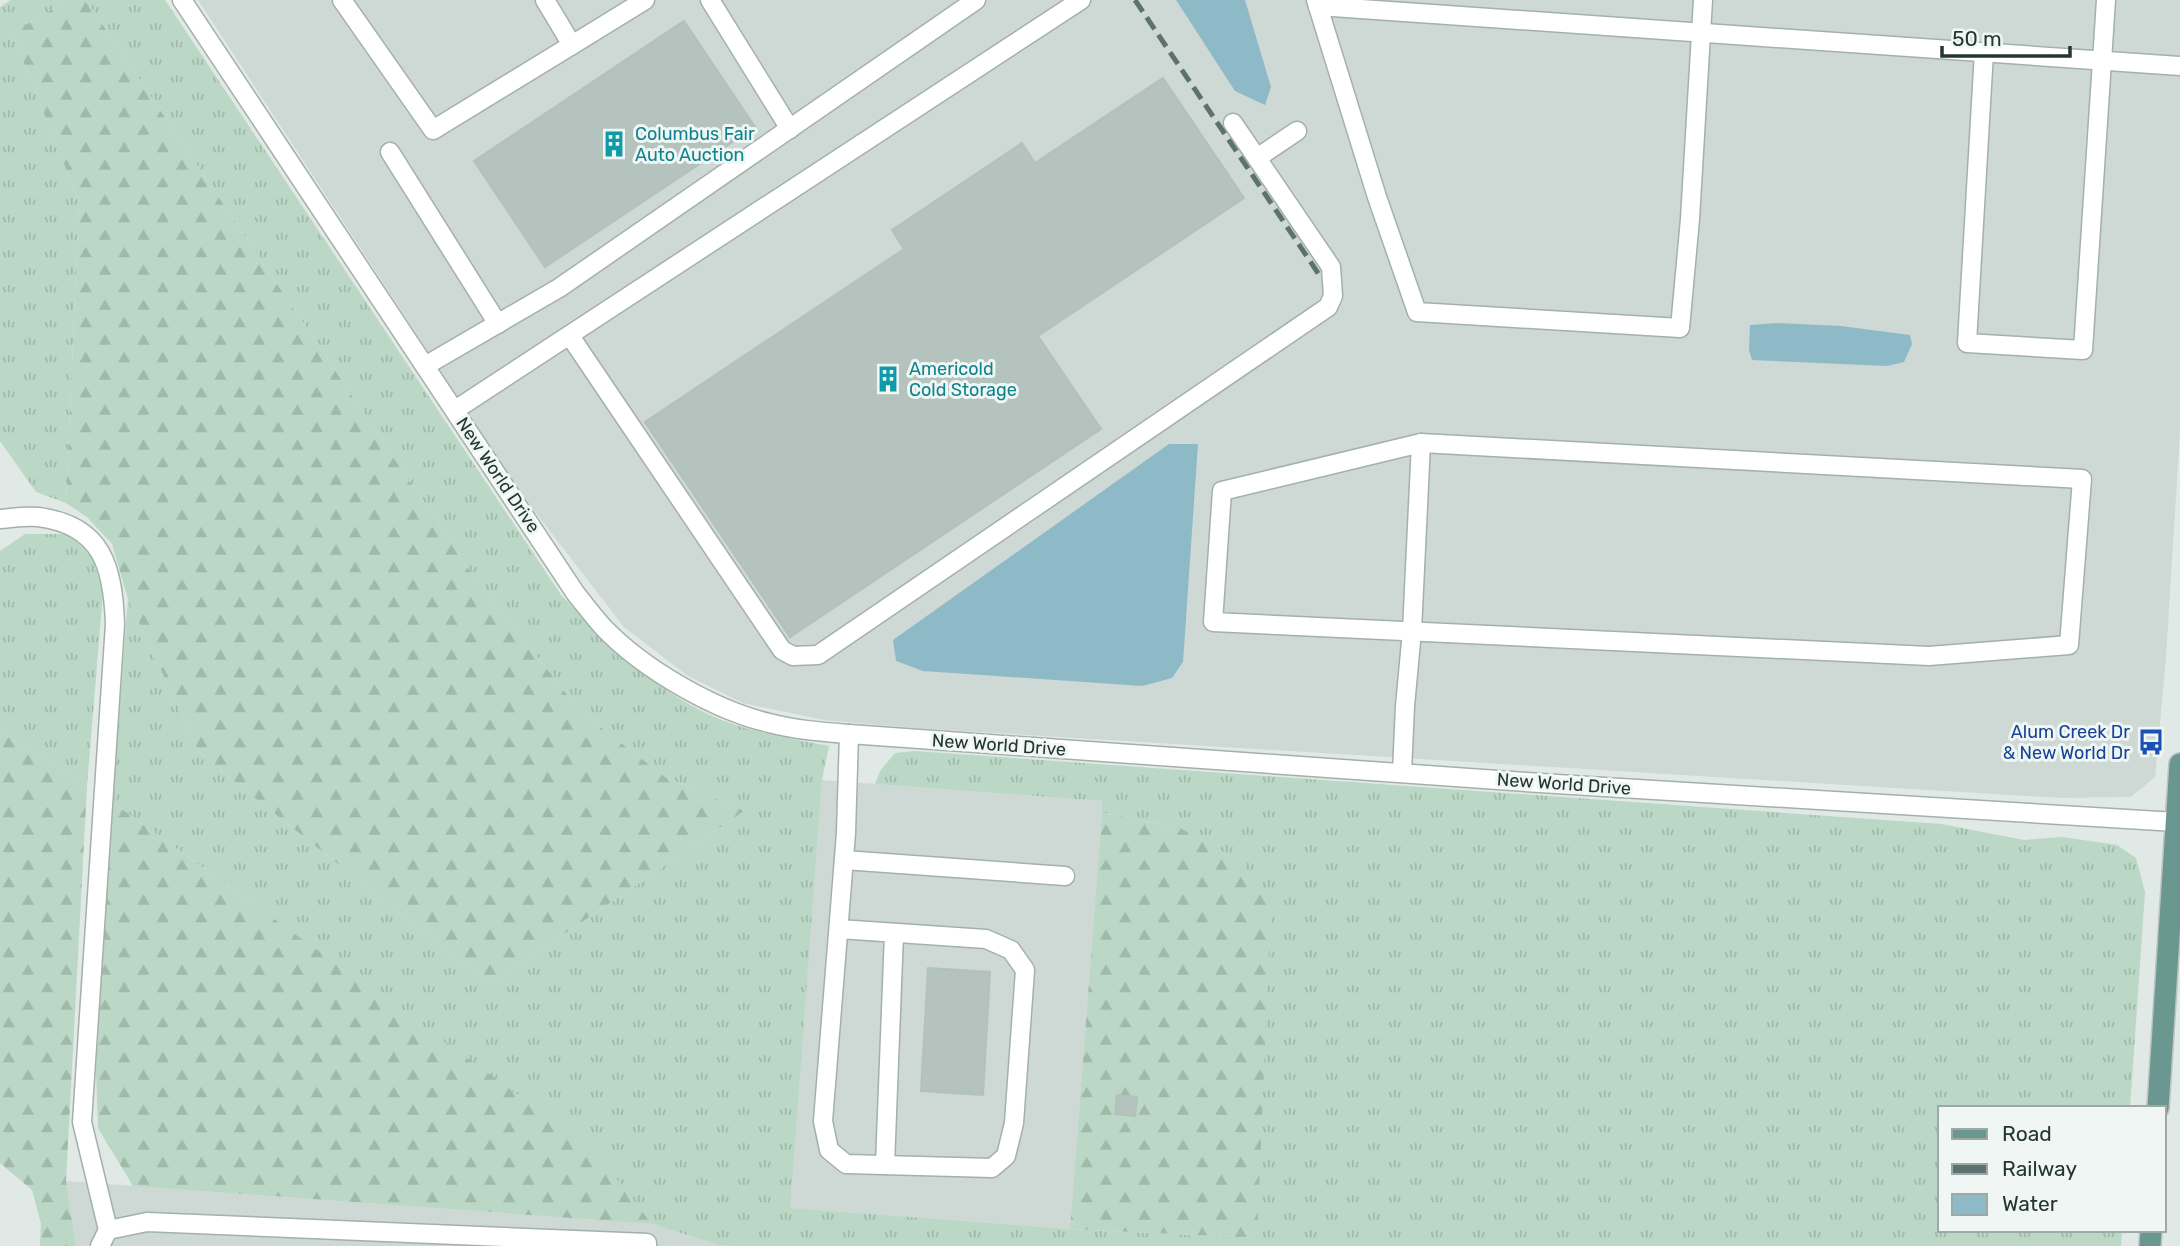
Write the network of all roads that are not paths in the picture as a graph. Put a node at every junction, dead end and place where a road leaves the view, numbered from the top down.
1 (182, 0) edge
2 (342, 0) edge
3 (545, 0) edge
4 (645, 0) edge
5 (710, 0) edge
6 (976, 0) edge
7 (1081, 0) edge
8 (1703, 0) edge
9 (2106, 0) edge
10 (1317, 3) edge
11 (1701, 32) junction
12 (572, 45) junction
13 (1984, 52) junction
14 (2103, 60) junction
15 (2180, 66) edge
16 (1233, 123) dead end
17 (790, 129) junction
18 (1297, 131) dead end
19 (390, 152) dead end
20 (1257, 158) junction
21 (498, 324) junction
22 (569, 336) junction
23 (425, 366) junction
24 (455, 410) junction
25 (1421, 443) junction
26 (0, 519) edge
27 (1412, 631) junction
28 (849, 734) junction
29 (2180, 764) edge
30 (1402, 772) junction
31 (2176, 821) junction
32 (844, 860) junction
33 (1065, 876) dead end
34 (839, 929) junction
35 (894, 933) junction
36 (2174, 970) edge
37 (2158, 1106) edge
38 (886, 1166) junction
39 (104, 1238) edge
40 (419, 1240) edge
41 (649, 1245) edge

1 - 23 street, New World Drive
2 - 12 street
3 - 12 street
4 - 12 street
5 - 17 street
6 - 17 street
7 - 22 street
8 - 11 street
9 - 14 street
10 - 11 street
10 - 11 street
11 - 13 street
13 - 14 street
13 - 14 street
14 - 15 street
16 - 20 street
17 - 21 street
18 - 20 street
19 - 21 street
20 - 22 street
21 - 23 street
22 - 24 street
23 - 24 street, New World Drive
24 - 28 street, New World Drive
25 - 27 street
25 - 27 street
25 - 27 street
26 - 39 street
27 - 30 street
28 - 30 street, New World Drive
28 - 32 street
29 - 31 main road
30 - 31 street, New World Drive
31 - 36 main road
32 - 33 street
32 - 34 street
34 - 35 street
34 - 38 street
35 - 38 street
35 - 38 street
36 - 37 main road
39 - 40 street
40 - 41 street

